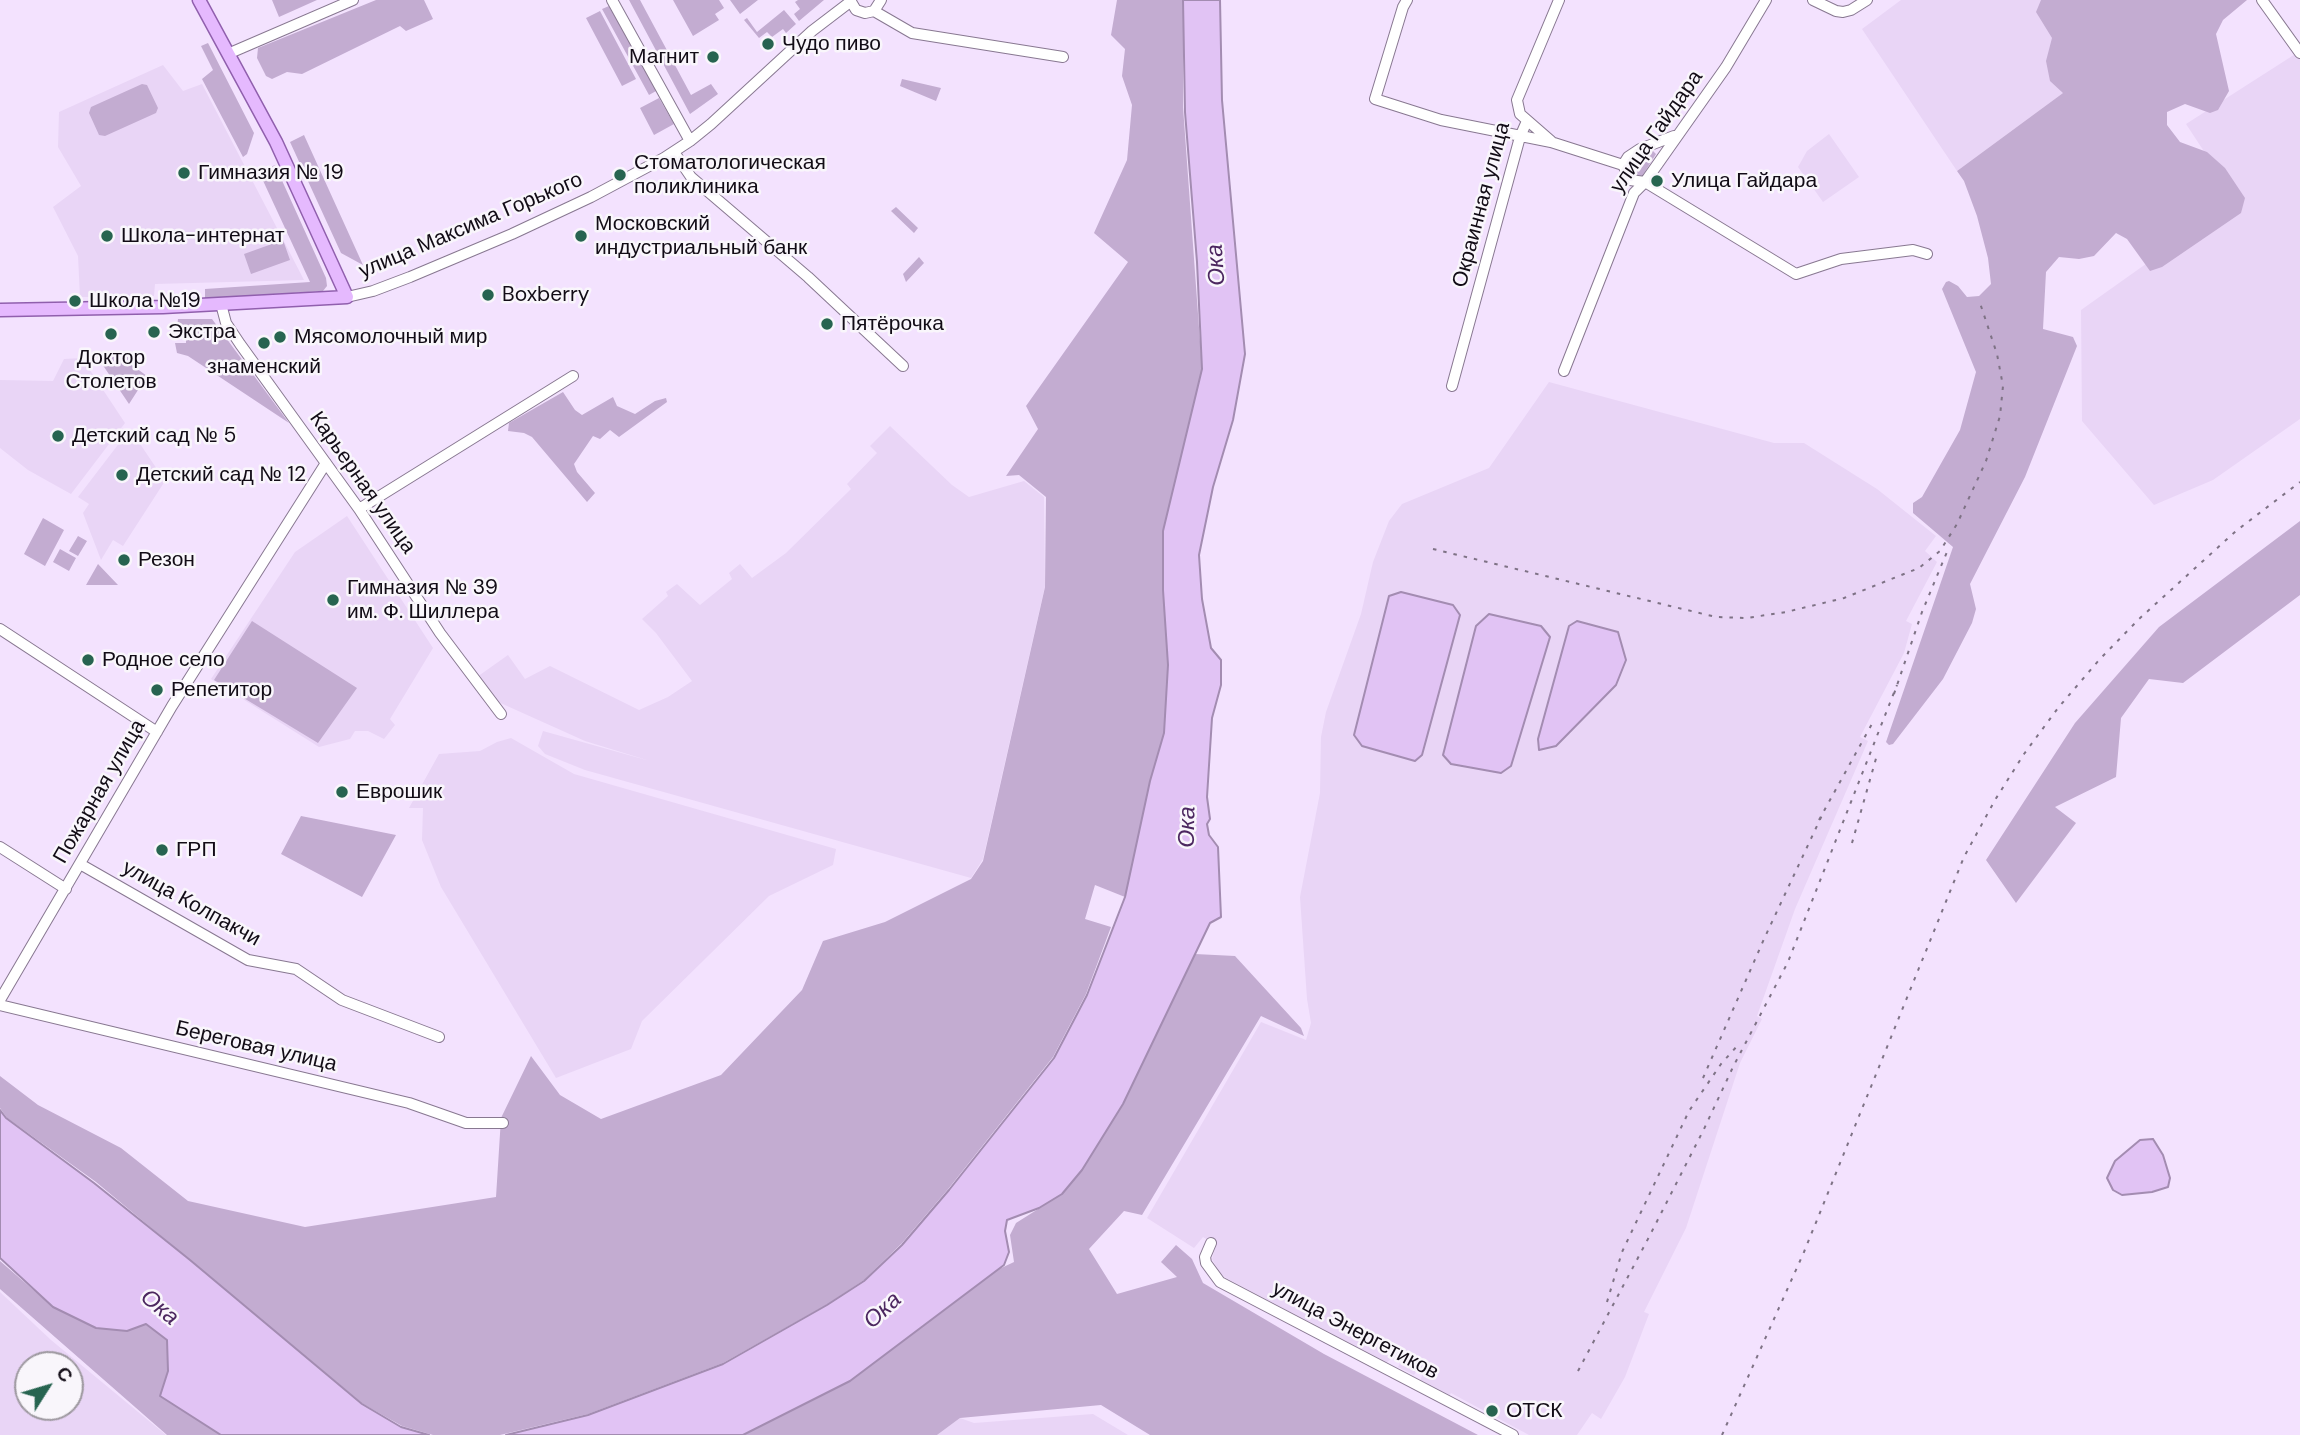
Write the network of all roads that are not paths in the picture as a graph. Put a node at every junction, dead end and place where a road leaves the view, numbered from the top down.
1 (199, 0) edge
2 (353, 0) edge
3 (612, 0) edge
4 (881, 0) edge
5 (1407, 0) edge
6 (1559, 0) edge
7 (1766, 0) edge
8 (1813, 0) edge
9 (1867, 0) edge
10 (2262, 0) edge
11 (850, 1) edge
12 (874, 11) junction
13 (230, 53) junction
14 (2300, 53) edge
15 (1063, 57) dead end
16 (1527, 121) junction
17 (1678, 134) junction
18 (1520, 137) junction
19 (690, 141) junction
20 (1551, 142) junction
21 (674, 152) junction
22 (1623, 165) junction
23 (1644, 182) junction
24 (1927, 254) dead end
25 (347, 297) junction
26 (220, 304) junction
27 (0, 310) edge
28 (903, 366) dead end
29 (1564, 371) dead end
30 (573, 376) dead end
31 (1452, 386) dead end
32 (326, 463) junction
33 (359, 509) junction
34 (0, 629) edge
35 (501, 714) dead end
36 (157, 732) junction
37 (0, 847) edge
38 (80, 864) junction
39 (66, 889) junction
40 (0, 1000) edge
41 (0, 1005) edge
42 (439, 1037) dead end
43 (503, 1123) dead end
44 (1212, 1243) dead end
45 (1513, 1435) edge

1 - 13 main road
2 - 13 street
3 - 19 street
4 - 12 street
5 - 18 street
6 - 16 street, Окраинная улица
7 - 17 street, улица Гайдара
8 - 9 street
10 - 14 street
11 - 12 street
11 - 19 street, улица Максима Горького
12 - 15 street
13 - 25 main road
16 - 18 street, Окраинная улица
16 - 20 street
17 - 22 street
17 - 23 street, улица Гайдара
18 - 20 street
18 - 31 street, Окраинная улица
19 - 21 street, улица Максима Горького
20 - 22 street
21 - 25 street, улица Максима Горького
21 - 28 street
22 - 23 street
23 - 24 street
23 - 29 street, улица Гайдара
25 - 26 main road, улица Максима Горького
26 - 27 main road, улица Максима Горького
26 - 32 street, Карьерная улица
30 - 33 street
32 - 33 street, Карьерная улица
32 - 36 street, Пожарная улица
33 - 35 street, Карьерная улица
34 - 36 street
36 - 38 street, Пожарная улица
37 - 39 street
38 - 39 street, Пожарная улица
38 - 42 street, улица Колпакчи
39 - 40 street, Пожарная улица
41 - 43 street, Береговая улица
44 - 45 street, улица Энергетиков

